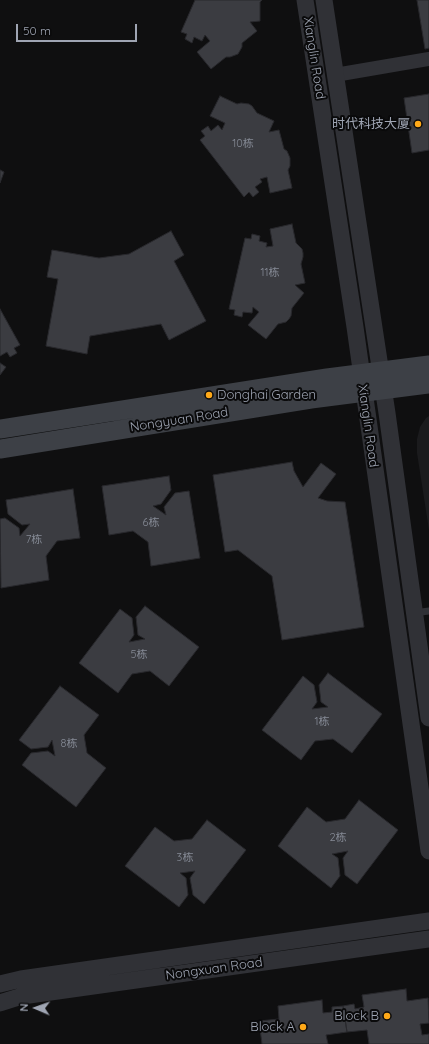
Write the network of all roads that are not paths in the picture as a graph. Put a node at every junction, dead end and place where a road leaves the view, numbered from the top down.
1 (305, 0) edge
2 (324, 0) edge
3 (429, 59) edge
4 (336, 75) junction
5 (429, 365) edge
6 (381, 371) junction
7 (361, 374) junction
8 (429, 384) edge
9 (384, 389) junction
10 (364, 392) junction
11 (0, 429) edge
12 (0, 449) edge
13 (422, 612) edge
14 (416, 669) edge
15 (429, 718) edge
16 (429, 851) edge
17 (429, 922) edge
18 (429, 939) edge
19 (0, 984) edge
20 (0, 1003) edge

1 - 7 street, Xianglin Road
2 - 4 street, Xianglin Road
3 - 4 street
4 - 6 street, Xianglin Road
5 - 6 main road, Nongyuan Road
6 - 7 main road, Nongyuan Road
6 - 9 street, Xianglin Road
7 - 10 street, Xianglin Road
7 - 11 main road, Nongyuan Road
8 - 9 main road, Nongyuan Road
9 - 10 main road, Nongyuan Road
9 - 13 street, Xianglin Road
10 - 12 main road, Nongyuan Road
10 - 14 street, Xianglin Road
13 - 14 street, Xianglin Road
14 - 15 street, Xianglin Road
14 - 16 street, Xianglin Road
17 - 19 street, Nongxuan Road
18 - 20 street, Nongxuan Road

